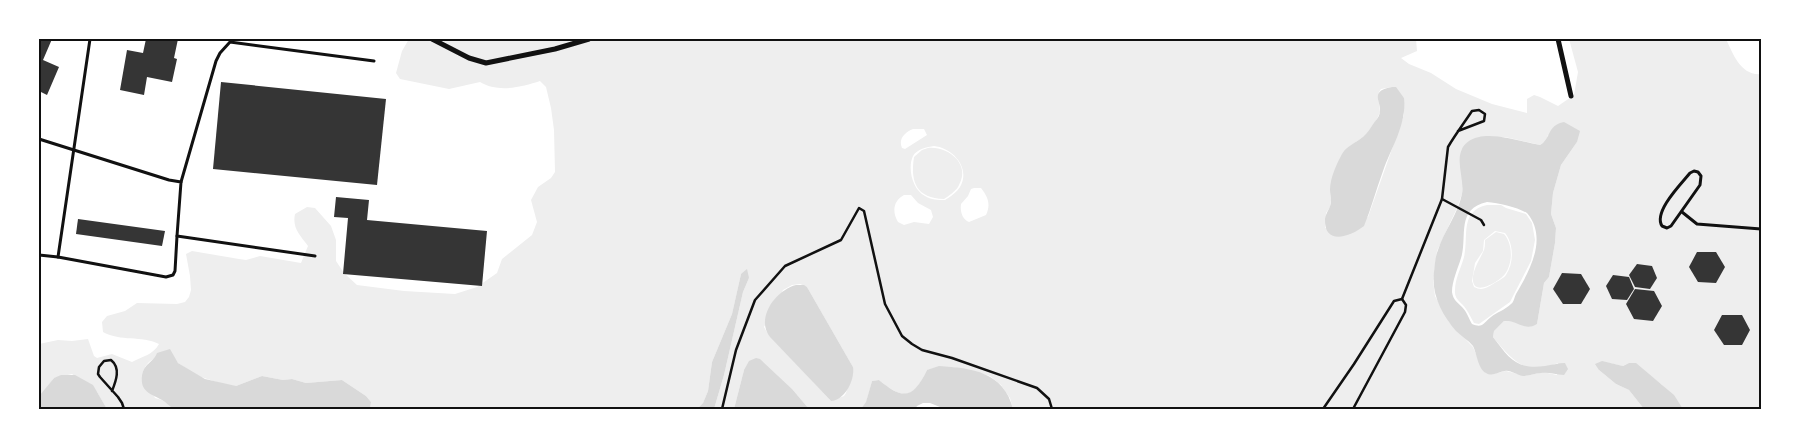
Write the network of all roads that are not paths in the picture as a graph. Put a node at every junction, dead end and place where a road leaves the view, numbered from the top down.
1 (90, 39) edge
2 (432, 39) edge
3 (589, 39) edge
4 (1558, 39) edge
5 (374, 61) dead end
6 (1571, 96) dead end
7 (39, 139) edge
8 (74, 149) junction
9 (181, 182) junction
10 (1682, 212) junction
11 (1761, 229) edge
12 (177, 236) junction
13 (39, 255) edge
14 (58, 256) junction
15 (315, 256) dead end

1 - 8 lane
2 - 3 street
4 - 6 street
5 - 9 lane
7 - 8 lane
8 - 9 lane
8 - 14 lane
9 - 12 lane
10 - 10 lane
10 - 11 lane
12 - 14 lane
12 - 15 lane
13 - 14 lane

